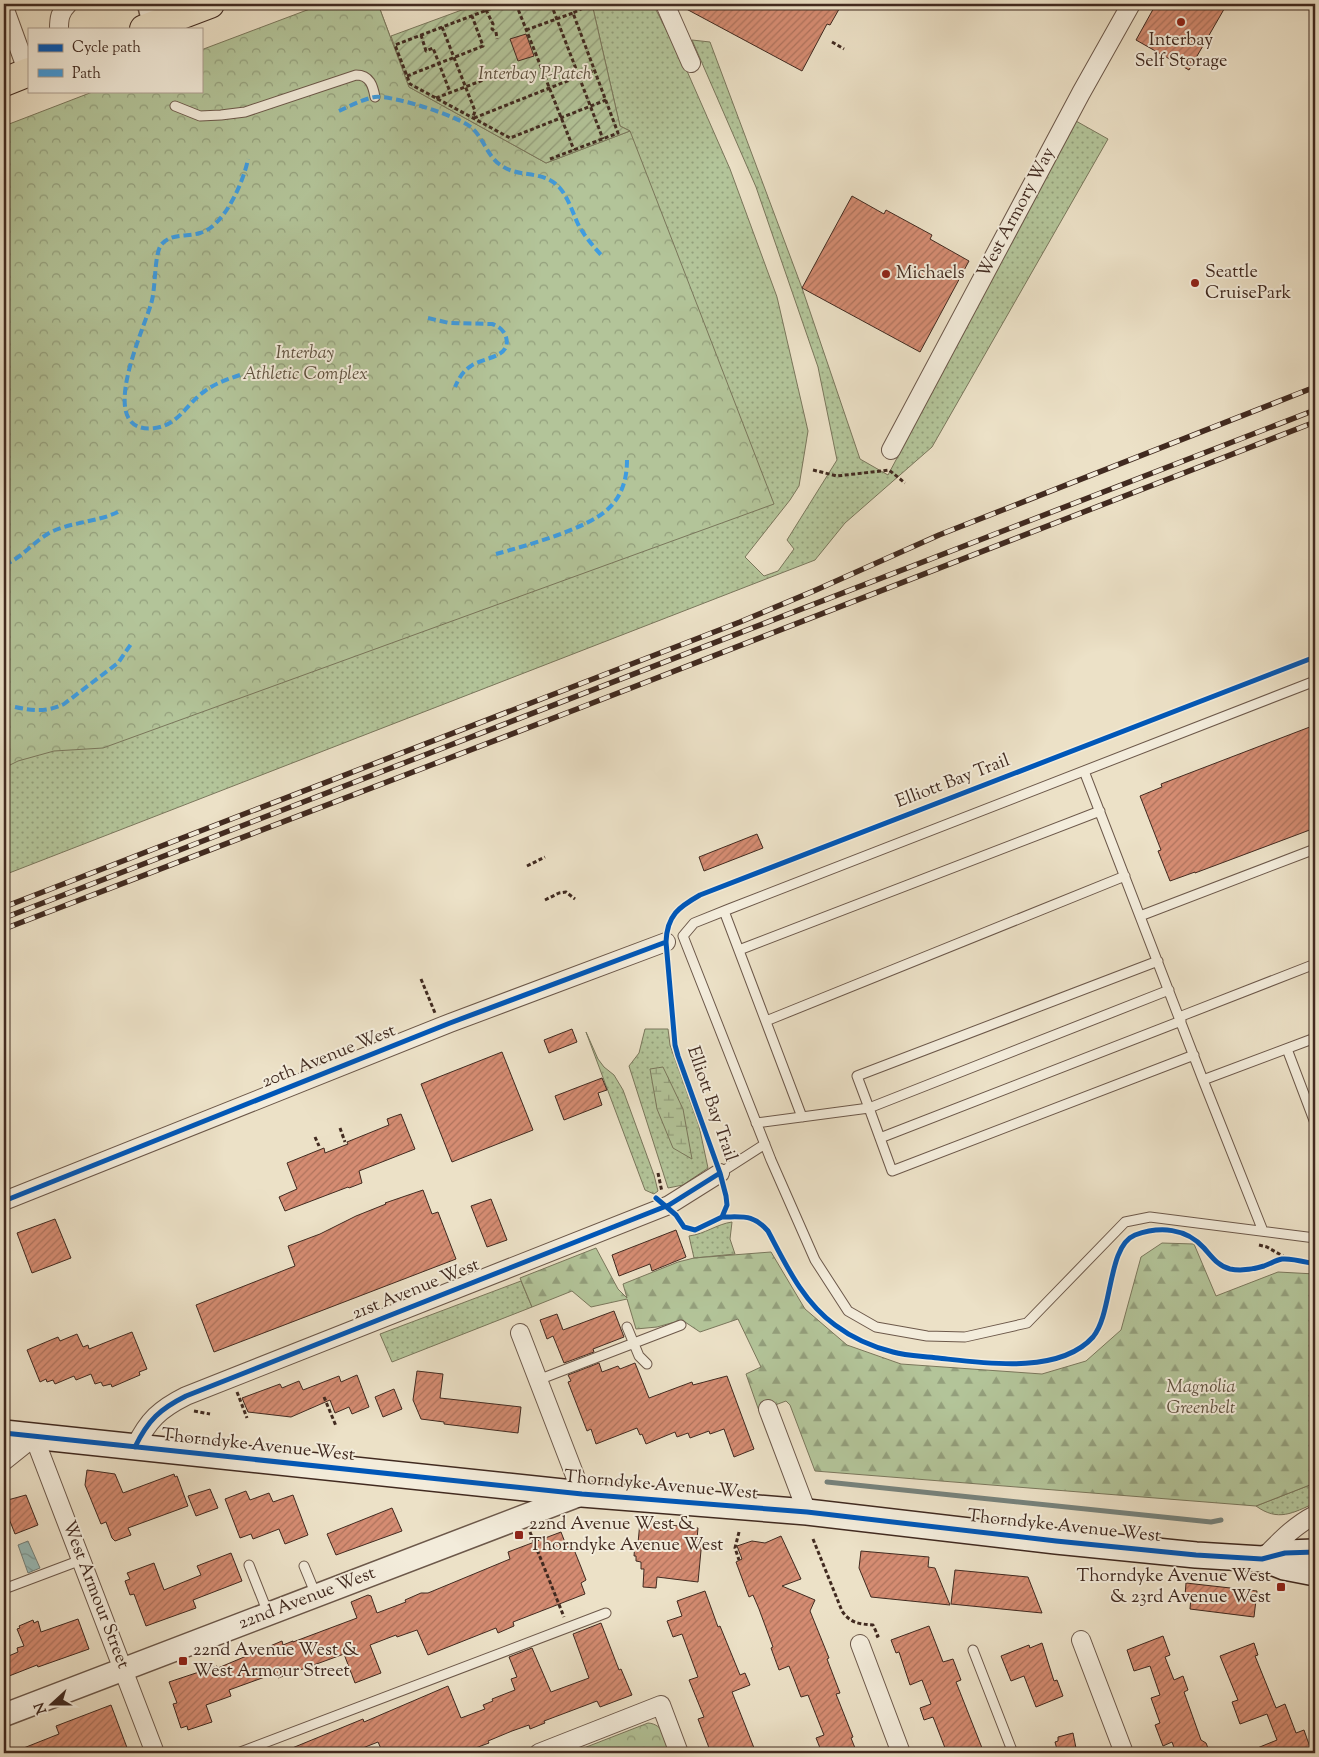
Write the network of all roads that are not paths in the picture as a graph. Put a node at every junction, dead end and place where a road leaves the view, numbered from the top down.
1 (68, 4) edge
2 (210, 4) edge
3 (665, 4) edge
4 (1131, 4) edge
5 (4, 8) edge
6 (149, 19) edge
7 (58, 28) edge
8 (692, 62) dead end
9 (20, 76) edge
10 (375, 98) dead end
11 (175, 106) dead end
12 (891, 450) dead end
13 (1315, 681) edge
14 (1084, 771) junction
15 (1100, 811) junction
16 (1315, 849) edge
17 (1125, 876) junction
18 (724, 911) junction
19 (1140, 916) junction
20 (666, 942) dead end
21 (738, 950) junction
22 (1158, 961) junction
23 (1315, 964) edge
24 (1169, 990) junction
25 (1180, 1019) junction
26 (766, 1021) junction
27 (1315, 1038) edge
28 (1287, 1049) junction
29 (1194, 1055) junction
30 (1203, 1080) junction
31 (869, 1108) junction
32 (802, 1117) junction
33 (756, 1123) junction
34 (1315, 1123) edge
35 (880, 1138) junction
36 (765, 1144) junction
37 (720, 1173) joint
38 (4, 1201) edge
39 (1263, 1231) junction
40 (1315, 1238) edge
41 (681, 1325) dead end
42 (627, 1327) dead end
43 (520, 1333) dead end
44 (633, 1342) junction
45 (647, 1364) dead end
46 (538, 1380) junction
47 (768, 1409) dead end
48 (4, 1433) edge
49 (34, 1436) junction
50 (135, 1447) junction
51 (4, 1461) edge
52 (582, 1494) junction
53 (807, 1512) junction
54 (1315, 1515) edge
55 (1315, 1552) edge
56 (1262, 1559) junction
57 (81, 1560) junction
58 (249, 1565) dead end
59 (304, 1566) dead end
60 (1315, 1573) edge
61 (4, 1590) edge
62 (316, 1595) junction
63 (606, 1613) dead end
64 (268, 1614) junction
65 (1081, 1640) dead end
66 (860, 1644) dead end
67 (973, 1650) dead end
68 (124, 1668) junction
69 (4, 1715) edge
70 (156, 1753) edge
71 (238, 1753) edge
72 (538, 1753) edge
73 (679, 1753) edge
74 (901, 1753) edge
75 (1013, 1753) edge
76 (1124, 1753) edge

1 - 7 street
2 - 6 main road
3 - 8 street
4 - 12 street, West Armory Way
5 - 9 street
10 - 11 lane
13 - 14 lane
14 - 15 lane
14 - 18 lane
15 - 17 lane
15 - 21 lane
16 - 19 lane
17 - 19 lane
17 - 26 lane
18 - 21 lane
18 - 33 lane
19 - 22 lane
20 - 38 street, 20th Avenue West
21 - 26 lane
22 - 24 lane
22 - 31 lane
23 - 25 lane
24 - 25 lane
24 - 31 lane
25 - 29 lane
25 - 35 lane
26 - 32 lane
27 - 28 lane
28 - 30 lane
28 - 34 lane
29 - 30 lane
29 - 35 lane
30 - 39 lane
31 - 32 lane
31 - 35 lane
32 - 33 lane
33 - 36 lane
36 - 37 lane
36 - 39 lane
37 - 50 street, 21st Avenue West
39 - 40 lane
41 - 44 lane
42 - 44 lane
43 - 46 street
44 - 45 lane
44 - 46 lane
46 - 52 street
47 - 53 street
48 - 49 main road, Thorndyke Avenue West
49 - 50 main road, Thorndyke Avenue West
49 - 51 street
49 - 57 street, West Armour Street
50 - 52 main road, Thorndyke Avenue West
52 - 53 main road, Thorndyke Avenue West
52 - 62 street, 22nd Avenue West
53 - 56 main road, Thorndyke Avenue West
54 - 56 street
55 - 56 main road, Thorndyke Avenue West
56 - 60 main road, Thorndyke Avenue West
57 - 61 lane
57 - 68 street, West Armour Street
58 - 64 lane
59 - 62 lane
62 - 64 street, 22nd Avenue West
63 - 71 lane
64 - 68 street, 22nd Avenue West
65 - 76 street
66 - 74 street
67 - 75 lane
68 - 69 street, 22nd Avenue West
68 - 70 street, West Armour Street
72 - 73 street

